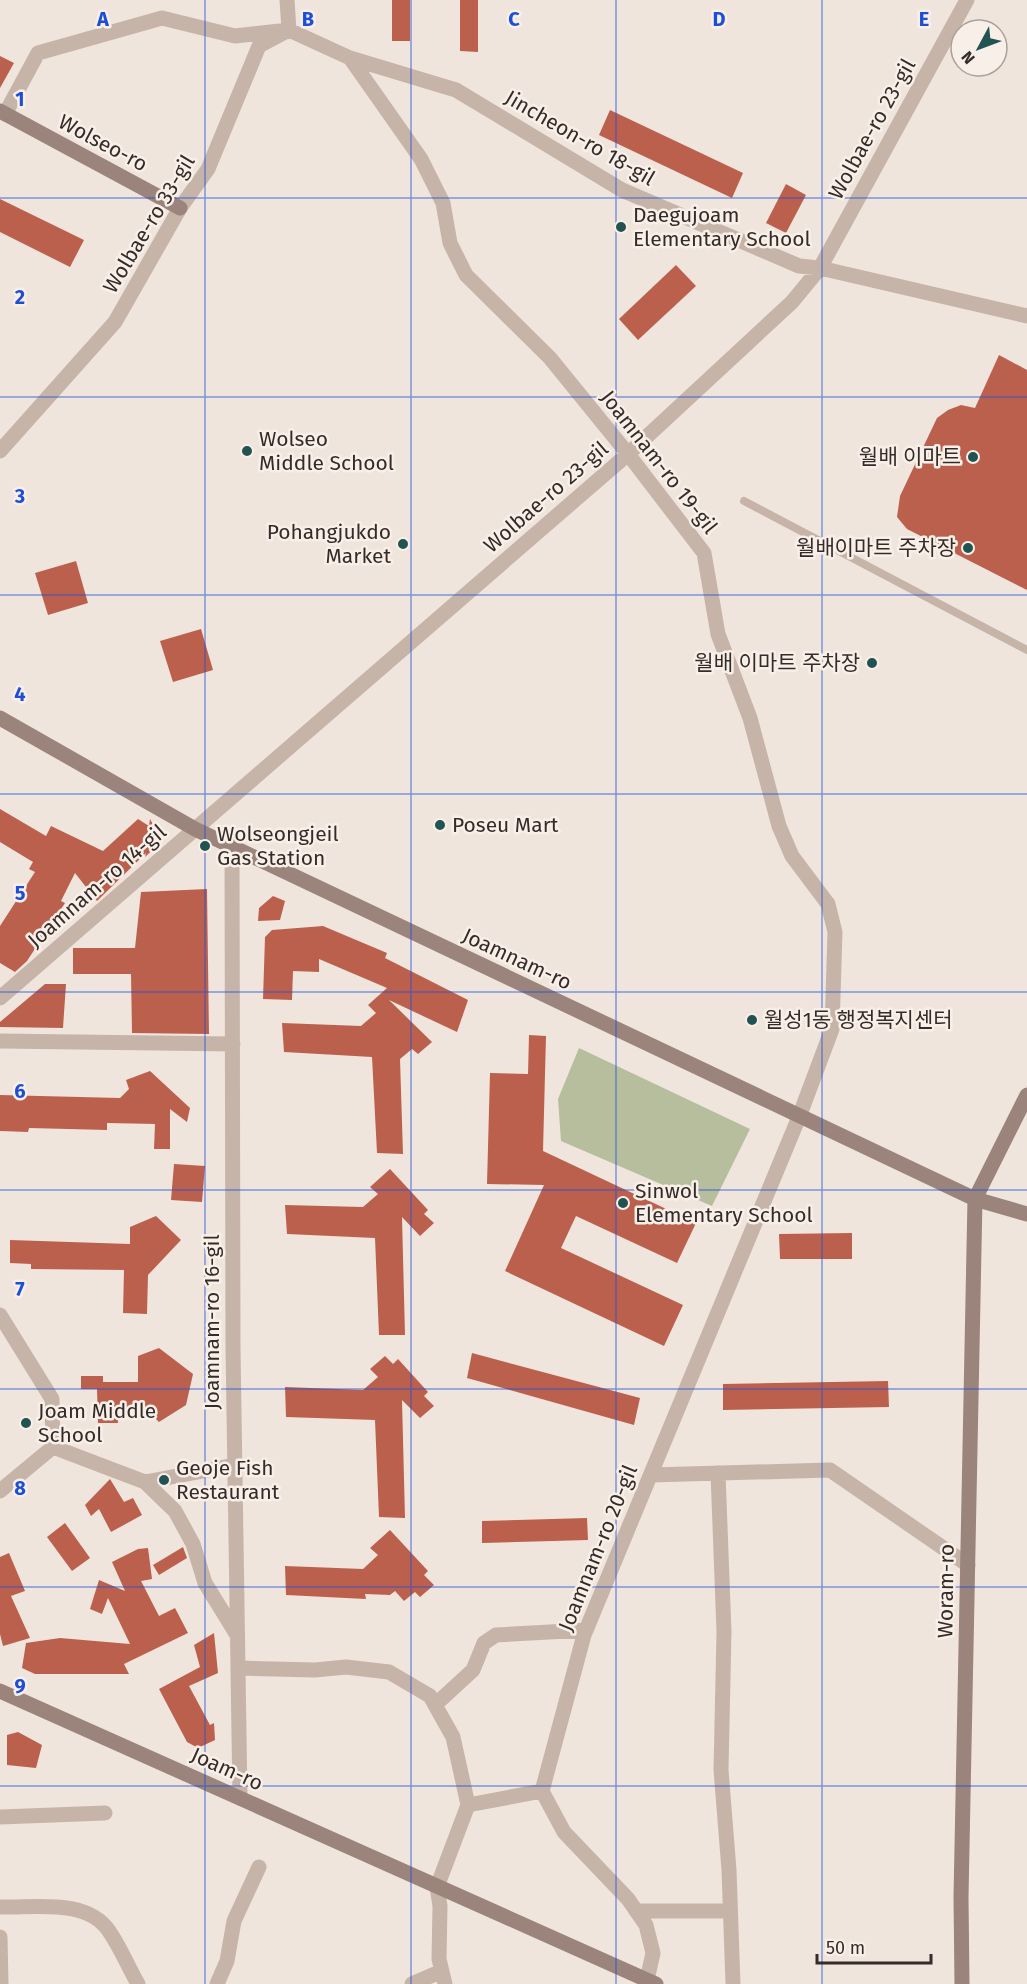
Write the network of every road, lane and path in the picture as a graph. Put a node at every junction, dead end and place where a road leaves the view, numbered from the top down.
1 (287, 0) edge
2 (967, 0) edge
3 (289, 30) junction
4 (350, 58) junction
5 (2, 113) edge
6 (180, 208) junction
7 (820, 268) junction
8 (1027, 316) edge
9 (0, 451) edge
10 (628, 454) junction
11 (744, 501) dead end
12 (1027, 650) edge
13 (0, 718) edge
14 (195, 829) junction
15 (232, 847) junction
16 (0, 998) edge
17 (0, 1041) edge
18 (233, 1044) junction
19 (1027, 1095) edge
20 (799, 1117) junction
21 (975, 1199) junction
22 (1027, 1214) edge
23 (0, 1315) edge
24 (53, 1447) junction
25 (235, 1465) junction
26 (718, 1473) junction
27 (651, 1475) junction
28 (145, 1482) junction
29 (0, 1491) edge
30 (968, 1564) junction
31 (586, 1630) junction
32 (237, 1635) junction
33 (238, 1668) junction
34 (0, 1690) edge
35 (435, 1705) junction
36 (542, 1791) junction
37 (240, 1798) junction
38 (468, 1805) junction
39 (105, 1813) dead end
40 (0, 1817) edge
41 (259, 1867) dead end
42 (437, 1887) junction
43 (0, 1907) edge
44 (636, 1911) junction
45 (729, 1911) junction
46 (0, 1937) edge
47 (444, 1978) edge
48 (651, 1982) edge
49 (1, 1984) edge
50 (138, 1984) edge
51 (217, 1984) edge
52 (412, 1984) edge
53 (733, 1984) edge
54 (962, 1984) edge

1 - 3 street
2 - 7 street, Wolbae-ro 23-gil
3 - 4 street, Jincheon-ro 18-gil
3 - 5 street, Wolseo-ro
3 - 6 street, Wolbae-ro 33-gil
4 - 7 street, Jincheon-ro 18-gil
4 - 10 street, Joamnam-ro 19-gil
5 - 6 main road, Wolseo-ro
6 - 9 street, Wolbae-ro 33-gil
7 - 8 street, Jincheon-ro 18-gil
7 - 10 street, Wolbae-ro 23-gil
10 - 14 street, Wolbae-ro 23-gil
10 - 20 street, Joamnam-ro 19-gil
11 - 12 lane
13 - 14 main road, Joamnam-ro
14 - 15 main road, Joamnam-ro
14 - 16 street, Joamnam-ro 14-gil
15 - 18 street, Joamnam-ro 16-gil
15 - 20 main road, Joamnam-ro
17 - 18 street
18 - 25 street, Joamnam-ro 16-gil
19 - 21 main road
20 - 21 main road, Joamnam-ro
20 - 27 street, Joamnam-ro 20-gil
21 - 22 main road, Joamnam-ro
21 - 30 main road, Woram-ro
23 - 24 street
24 - 28 street
24 - 29 street
25 - 28 street
25 - 32 street, Joamnam-ro 16-gil
26 - 27 street
26 - 30 street
26 - 45 street
27 - 31 street, Joamnam-ro 20-gil
28 - 32 street
30 - 54 main road, Woram-ro
31 - 35 street
31 - 36 street, Joamnam-ro 20-gil
32 - 33 street, Joamnam-ro 16-gil
33 - 35 street
33 - 37 street, Joamnam-ro 16-gil
34 - 37 main road, Joam-ro
35 - 38 street
36 - 38 street
36 - 44 street
37 - 42 main road, Joam-ro
38 - 42 street
39 - 40 street
41 - 51 street
42 - 47 street
42 - 48 main road, Joam-ro
43 - 50 street
44 - 45 street
44 - 48 street
45 - 53 street
46 - 49 street
47 - 52 street

